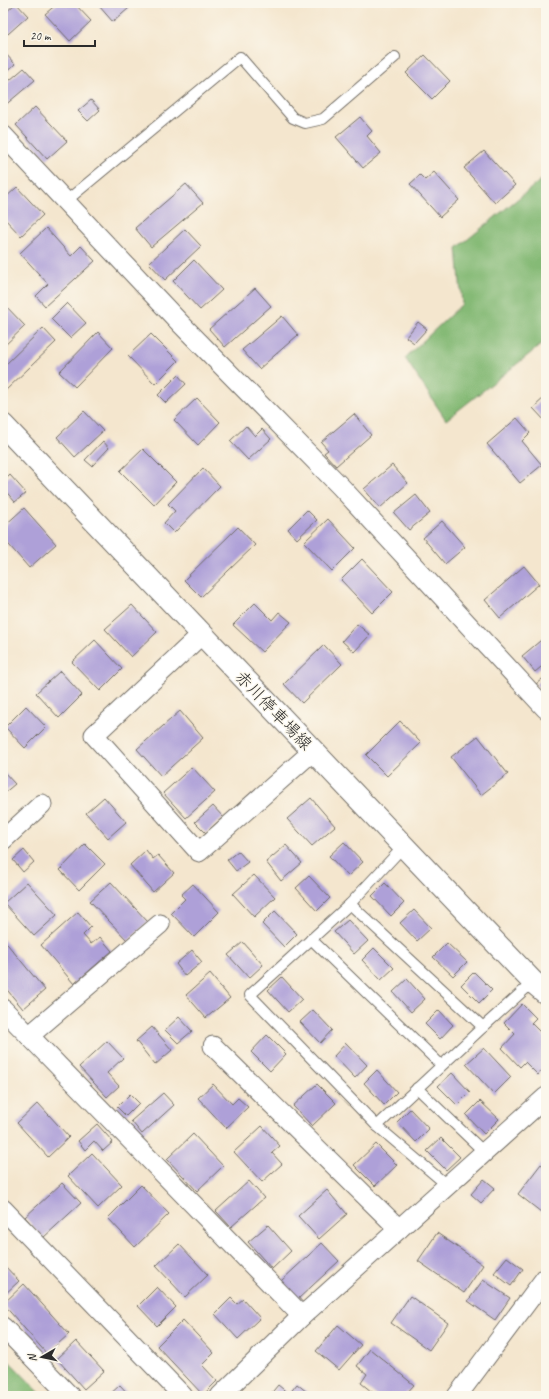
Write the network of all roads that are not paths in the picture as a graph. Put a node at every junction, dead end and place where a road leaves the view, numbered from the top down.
1 (395, 57) dead end
2 (3, 135) edge
3 (65, 202) junction
4 (3, 425) edge
5 (202, 634) junction
6 (546, 709) edge
7 (313, 751) junction
8 (42, 804) dead end
9 (3, 840) edge
10 (404, 846) junction
11 (350, 904) junction
12 (160, 924) dead end
13 (311, 940) junction
14 (540, 988) edge
15 (3, 1009) edge
16 (483, 1027) junction
17 (29, 1036) junction
18 (213, 1046) dead end
19 (442, 1065) junction
20 (417, 1088) junction
21 (546, 1097) edge
22 (377, 1126) junction
23 (485, 1153) junction
24 (448, 1186) junction
25 (3, 1209) edge
26 (399, 1229) junction
27 (546, 1277) edge
28 (302, 1316) junction
29 (3, 1327) edge
30 (70, 1396) edge
31 (183, 1396) edge
32 (220, 1396) edge
33 (457, 1396) edge

1 - 3 lane
2 - 3 street
3 - 6 street
4 - 5 main road, 赤川停車場線
5 - 7 main road, 赤川停車場線
5 - 7 street
7 - 10 main road, 赤川停車場線
8 - 9 street
10 - 11 lane
10 - 14 main road, 赤川停車場線
11 - 13 lane
11 - 16 lane
12 - 17 street
13 - 19 lane
13 - 22 lane
14 - 16 lane
15 - 17 street
16 - 19 lane
17 - 28 street
18 - 26 street
19 - 20 lane
20 - 22 lane
20 - 23 lane
21 - 23 street
22 - 24 lane
23 - 24 street
24 - 26 street
25 - 31 street
26 - 28 street
27 - 33 street
28 - 32 street
29 - 30 street

